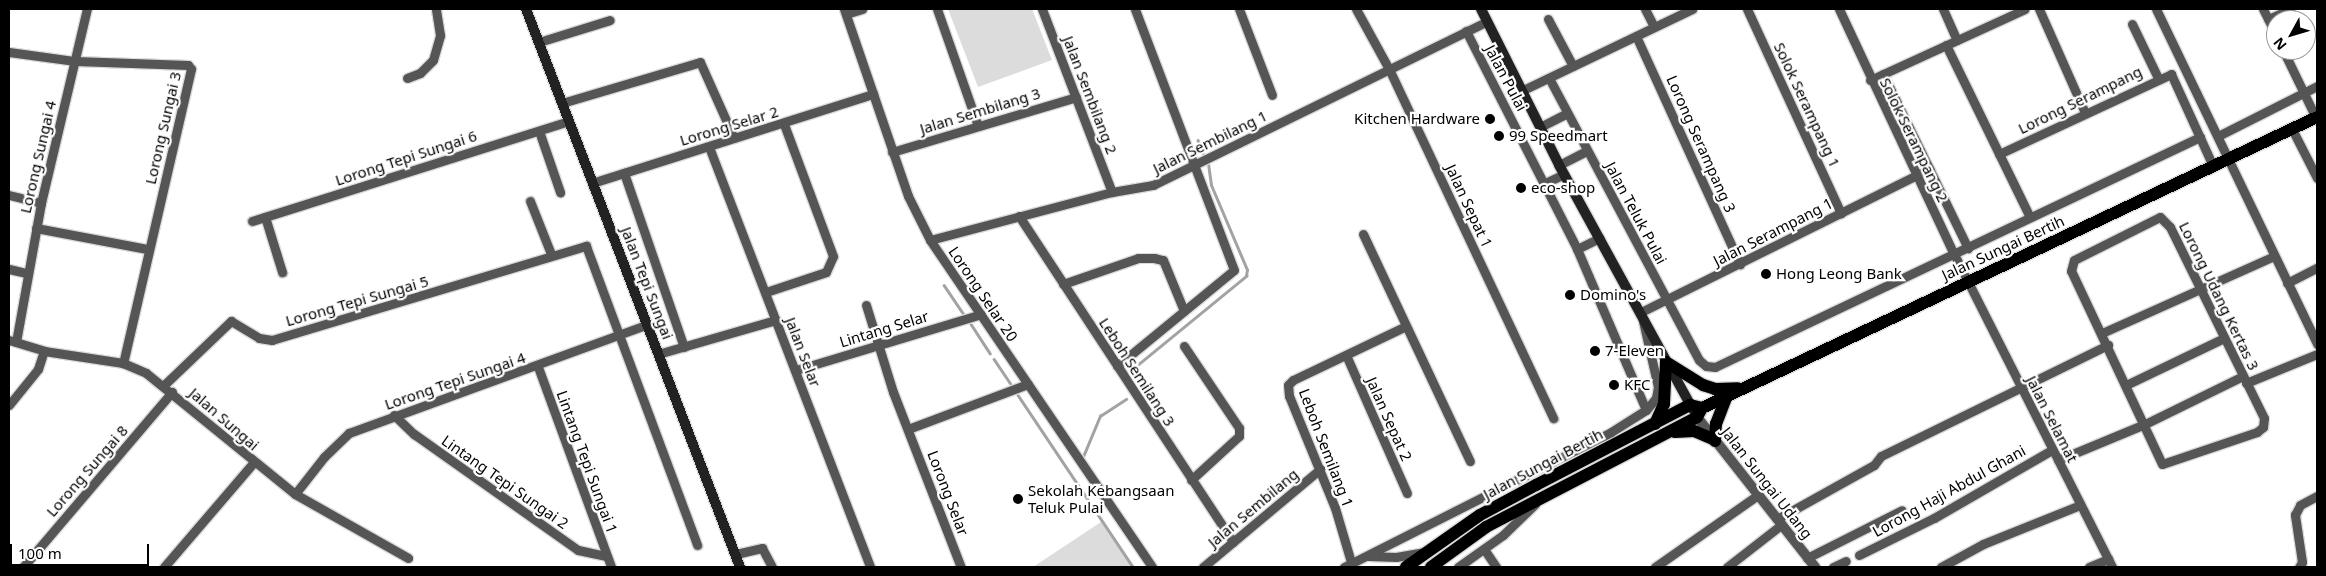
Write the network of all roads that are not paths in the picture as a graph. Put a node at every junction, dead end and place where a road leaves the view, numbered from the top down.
1 (87, 9) edge
2 (436, 9) edge
3 (526, 9) edge
4 (862, 9) edge
5 (938, 9) edge
6 (1042, 9) edge
7 (1134, 9) edge
8 (1239, 9) edge
9 (1356, 9) edge
10 (1481, 9) edge
11 (1645, 9) edge
12 (1692, 9) edge
13 (1747, 9) edge
14 (1838, 9) edge
15 (1943, 9) edge
16 (2025, 9) edge
17 (2039, 9) edge
18 (2156, 9) edge
19 (845, 11) edge
20 (1548, 19) dead end
21 (610, 20) dead end
22 (1486, 22) junction
23 (2132, 24) dead end
24 (1654, 27) junction
25 (1466, 31) junction
26 (1636, 36) junction
27 (1957, 40) junction
28 (539, 42) junction
29 (1946, 45) junction
30 (9, 52) edge
31 (2288, 60) edge
32 (75, 61) junction
33 (1573, 66) junction
34 (1390, 69) junction
35 (1883, 74) junction
36 (407, 78) dead end
37 (1549, 78) junction
38 (2158, 78) junction
39 (1870, 80) junction
40 (2317, 86) edge
41 (1521, 91) junction
42 (2304, 93) junction
43 (873, 94) junction
44 (1272, 95) dead end
45 (1076, 97) junction
46 (562, 103) junction
47 (1567, 113) junction
48 (2085, 113) junction
49 (2317, 117) edge
50 (569, 122) junction
51 (784, 124) junction
52 (978, 126) junction
53 (1540, 127) junction
54 (2292, 129) junction
55 (539, 131) junction
56 (2218, 136) junction
57 (2200, 137) junction
58 (734, 138) junction
59 (709, 147) junction
60 (1586, 151) junction
61 (892, 152) junction
62 (1999, 154) junction
63 (2228, 159) junction
64 (1194, 166) junction
65 (2213, 166) junction
66 (1562, 169) junction
67 (1929, 169) junction
68 (624, 173) junction
69 (1916, 176) junction
70 (2317, 178) edge
71 (592, 183) junction
72 (1545, 183) junction
73 (560, 192) dead end
74 (1112, 192) junction
75 (9, 196) edge
76 (530, 201) dead end
77 (41, 203) junction
78 (1841, 213) junction
79 (1019, 216) junction
80 (265, 217) junction
81 (2030, 217) junction
82 (252, 221) dead end
83 (36, 228) junction
84 (1363, 234) dead end
85 (1600, 238) junction
86 (930, 240) junction
87 (1968, 248) junction
88 (147, 249) junction
89 (1577, 250) junction
90 (551, 254) junction
91 (1954, 254) junction
92 (2274, 256) junction
93 (1740, 264) junction
94 (2317, 268) edge
95 (9, 269) edge
96 (282, 272) dead end
97 (27, 273) junction
98 (1968, 282) junction
99 (2287, 283) junction
100 (1063, 284) junction
101 (2199, 288) junction
102 (766, 292) junction
103 (1666, 301) junction
104 (866, 305) dead end
105 (1184, 310) junction
106 (1641, 312) junction
107 (981, 314) junction
108 (776, 320) junction
109 (646, 325) junction
110 (1406, 326) junction
111 (2102, 333) junction
112 (2314, 333) edge
113 (618, 336) junction
114 (2224, 338) junction
115 (13, 341) edge
116 (2317, 344) edge
117 (2108, 345) junction
118 (876, 346) junction
119 (1184, 346) dead end
120 (684, 347) junction
121 (44, 350) junction
122 (658, 354) junction
123 (2317, 354) edge
124 (1346, 355) junction
125 (1699, 360) joint
126 (1666, 362) junction
127 (123, 363) junction
128 (1117, 366) junction
129 (538, 367) junction
130 (796, 370) junction
131 (2245, 379) junction
132 (1028, 384) junction
133 (2126, 385) junction
134 (164, 386) junction
135 (1745, 388) junction
136 (2021, 389) junction
137 (172, 392) junction
138 (1727, 396) junction
139 (9, 405) edge
140 (1646, 410) junction
141 (1697, 410) junction
142 (394, 415) junction
143 (1553, 418) dead end
144 (1654, 424) junction
145 (2144, 424) junction
146 (908, 429) junction
147 (1662, 435) junction
148 (1714, 440) junction
149 (2052, 450) junction
150 (2058, 460) junction
151 (1470, 461) dead end
152 (253, 463) junction
153 (1320, 469) junction
154 (1191, 480) junction
155 (1407, 493) dead end
156 (295, 494) junction
157 (1758, 495) junction
158 (2317, 496) edge
159 (1541, 497) junction
160 (2080, 505) junction
161 (1902, 510) dead end
162 (1779, 522) junction
163 (1233, 542) junction
164 (697, 545) dead end
165 (1484, 549) junction
166 (1426, 551) junction
167 (736, 554) junction
168 (1859, 555) dead end
169 (606, 556) junction
170 (1365, 556) junction
171 (408, 558) dead end
172 (1807, 558) junction
173 (1846, 561) dead end
174 (2110, 563) edge
175 (1348, 565) edge
176 (23, 567) edge
177 (164, 567) edge
178 (611, 567) edge
179 (740, 567) edge
180 (772, 567) edge
181 (870, 567) edge
182 (961, 567) edge
183 (1152, 567) edge
184 (1203, 567) edge
185 (1406, 567) edge
186 (1430, 567) edge
187 (1461, 567) edge
188 (1496, 567) edge
189 (1655, 567) edge
190 (1727, 567) edge
191 (1815, 567) edge
192 (1833, 567) edge
193 (1941, 567) edge
194 (2090, 567) edge
195 (2299, 567) edge

1 - 32 street, Lorong Sungai 4
2 - 36 street
3 - 28 main road, Jalan Tepi Sungai
4 - 19 street
5 - 52 street
6 - 45 street, Jalan Sembilang 2
7 - 64 street
8 - 44 street
9 - 34 street, Jalan Sepat 1
10 - 22 main road
11 - 24 street
12 - 24 street
13 - 78 street, Solok Serampang 1
14 - 39 street, Solok Serampang 2
15 - 27 street
16 - 27 street
17 - 48 street
18 - 56 street
19 - 43 street, Lorong Selar 20
20 - 33 street
21 - 28 street
22 - 25 street, Jalan Sembilang 1
22 - 41 main road
23 - 38 street
24 - 26 street
25 - 34 street, Jalan Sembilang 1
25 - 72 street, Jalan Pulai
26 - 33 street
26 - 93 street, Lorong Serampang 3
27 - 29 street
28 - 46 main road, Jalan Tepi Sungai
29 - 35 street
29 - 62 street
30 - 32 street
31 - 42 street
32 - 77 street, Lorong Sungai 4
32 - 88 street, Lorong Sungai 3
33 - 37 street
34 - 64 street, Jalan Sembilang 1
34 - 143 street, Jalan Sepat 1
35 - 39 street
35 - 67 street
37 - 41 street
37 - 47 street, Jalan Teluk Pulai
38 - 48 street, Lorong Serampang
38 - 57 street, Lorong Serampang
39 - 69 street, Solok Serampang 2
40 - 42 street
41 - 53 main road
42 - 49 street
42 - 56 street
43 - 51 street, Lorong Selar 2
43 - 61 street, Lorong Selar 20
45 - 52 street, Jalan Sembilang 3
45 - 74 street, Jalan Sembilang 2
46 - 50 main road, Jalan Tepi Sungai
46 - 58 street
47 - 53 street
47 - 60 street, Jalan Teluk Pulai
48 - 62 street, Lorong Serampang
49 - 54 main road, Jalan Sungai Bertih
50 - 55 street, Lorong Tepi Sungai 6
50 - 71 main road, Jalan Tepi Sungai
51 - 58 street, Lorong Selar 2
51 - 102 street
52 - 61 street, Jalan Sembilang 3
53 - 66 main road
54 - 63 main road, Jalan Sungai Bertih
54 - 70 street
55 - 73 street
55 - 80 street, Lorong Tepi Sungai 6
56 - 63 street
57 - 65 street
57 - 81 street, Jalan Sungai Bertih
58 - 59 street, Lorong Selar 2
59 - 68 street, Lorong Selar 2
59 - 102 street, Jalan Selar
60 - 66 street
60 - 103 street, Jalan Teluk Pulai
61 - 86 street, Lorong Selar 20
62 - 81 street
63 - 65 main road, Jalan Sungai Bertih
63 - 92 street
64 - 74 street, Jalan Sembilang 1
64 - 105 street
65 - 98 main road, Jalan Sungai Bertih
66 - 72 street
66 - 85 main road
67 - 69 street, Jalan Serampang 1
67 - 87 street
68 - 71 street, Lorong Selar 2
68 - 120 street
69 - 78 street, Jalan Serampang 1
69 - 91 street, Solok Serampang 2
71 - 109 main road, Jalan Tepi Sungai
72 - 89 street, Jalan Pulai
74 - 79 street, Jalan Sembilang 1
75 - 77 street
76 - 90 street
77 - 83 street, Lorong Sungai 4
78 - 93 street, Jalan Serampang 1
79 - 86 street, Jalan Sembilang 1
79 - 100 street, Leboh Semilang 3
80 - 82 street, Lorong Tepi Sungai 6
80 - 96 street
81 - 87 street, Jalan Sungai Bertih
83 - 88 street
83 - 97 street, Lorong Sungai 4
84 - 110 street
85 - 89 street
85 - 106 main road
86 - 107 street, Lorong Selar 20
87 - 91 street, Jalan Sungai Bertih
88 - 127 street, Lorong Sungai 3
89 - 140 street, Jalan Pulai
90 - 113 street, Lorong Tepi Sungai 5
90 - 134 street, Lorong Tepi Sungai 5
91 - 98 street, Solok Serampang 2
91 - 125 street, Jalan Sungai Bertih
92 - 99 street
92 - 101 street
93 - 103 street, Jalan Serampang 1
94 - 99 street
95 - 97 street
97 - 115 street, Lorong Sungai 4
98 - 135 main road, Jalan Sungai Bertih
98 - 136 street, Jalan Selamat
99 - 112 street
100 - 105 street
100 - 128 street, Leboh Semilang 3
101 - 111 street
101 - 111 street, Lorong Udang Kertas 3
101 - 114 street, Lorong Udang Kertas 3
102 - 108 street, Jalan Selar
103 - 106 street, Jalan Serampang 1
103 - 125 street, Jalan Teluk Pulai
104 - 118 street, Lorong Selar
105 - 128 street
106 - 126 main road
106 - 140 street
107 - 118 street, Lintang Selar
107 - 132 street, Lorong Selar 20
108 - 120 street
108 - 130 street, Jalan Selar
109 - 113 street, Lorong Tepi Sungai 4
109 - 122 main road, Jalan Tepi Sungai
110 - 124 street, Leboh Semilang 1
110 - 151 street
111 - 117 street
112 - 116 street
113 - 129 street, Lorong Tepi Sungai 4
113 - 164 street
114 - 131 street, Lorong Udang Kertas 3
114 - 133 street
115 - 121 street, Jalan Sungai
117 - 133 street
117 - 136 street
118 - 130 street, Lintang Selar
118 - 146 street, Lorong Selar
119 - 154 street
120 - 122 street
121 - 127 street, Jalan Sungai
121 - 139 street
122 - 167 main road, Jalan Tepi Sungai
123 - 131 street
124 - 153 street, Leboh Semilang 1
124 - 155 street, Jalan Sepat 2
126 - 135 main road
126 - 141 main road
126 - 144 main road
127 - 134 street, Jalan Sungai
128 - 154 street, Leboh Semilang 3
129 - 142 street, Lorong Tepi Sungai 4
129 - 169 street, Lintang Tepi Sungai 1
130 - 181 street, Jalan Selar
131 - 145 street
131 - 145 street, Lorong Udang Kertas 3
132 - 146 street
132 - 183 street, Lorong Selar 20
133 - 145 street
134 - 137 street, Jalan Sungai
135 - 138 main road, Jalan Sungai Bertih
136 - 149 street, Jalan Selamat
136 - 162 street
137 - 152 street, Jalan Sungai
137 - 176 street, Lorong Sungai 8
138 - 141 main road, Jalan Sungai Bertih
138 - 148 main road
140 - 170 street
141 - 144 main road, Jalan Sungai Bertih
141 - 147 main road, Jalan Sungai Bertih
141 - 148 street, Jalan Sungai Udang
142 - 156 street, Lorong Tepi Sungai 4
142 - 169 street, Lintang Tepi Sungai 2
144 - 166 main road, Jalan Sungai Bertih
145 - 150 street
146 - 182 street, Lorong Selar
147 - 148 main road
147 - 159 main road, Jalan Sungai Bertih
148 - 157 street, Jalan Sungai Udang
149 - 150 street, Jalan Selamat
149 - 168 street, Lorong Haji Abdul Ghani
150 - 160 street, Jalan Selamat
152 - 156 street, Jalan Sungai
152 - 177 street
153 - 163 street, Jalan Sembilang
153 - 175 street, Leboh Semilang 1
154 - 163 street, Leboh Semilang 3
156 - 171 street, Jalan Sungai
157 - 162 street, Jalan Sungai Udang
157 - 189 street
158 - 195 street
159 - 165 street
159 - 186 main road, Jalan Sungai Bertih
160 - 174 street, Jalan Selamat
160 - 193 street
161 - 172 street
162 - 172 street, Jalan Sungai Udang
162 - 190 street
163 - 184 street, Jalan Sembilang
165 - 187 street
165 - 188 street
166 - 170 street
166 - 185 main road, Jalan Sungai Bertih
167 - 179 main road, Jalan Tepi Sungai
167 - 180 street
169 - 178 street, Lintang Tepi Sungai 1
170 - 175 street
172 - 191 street, Jalan Sungai Udang
173 - 192 street
174 - 194 street

